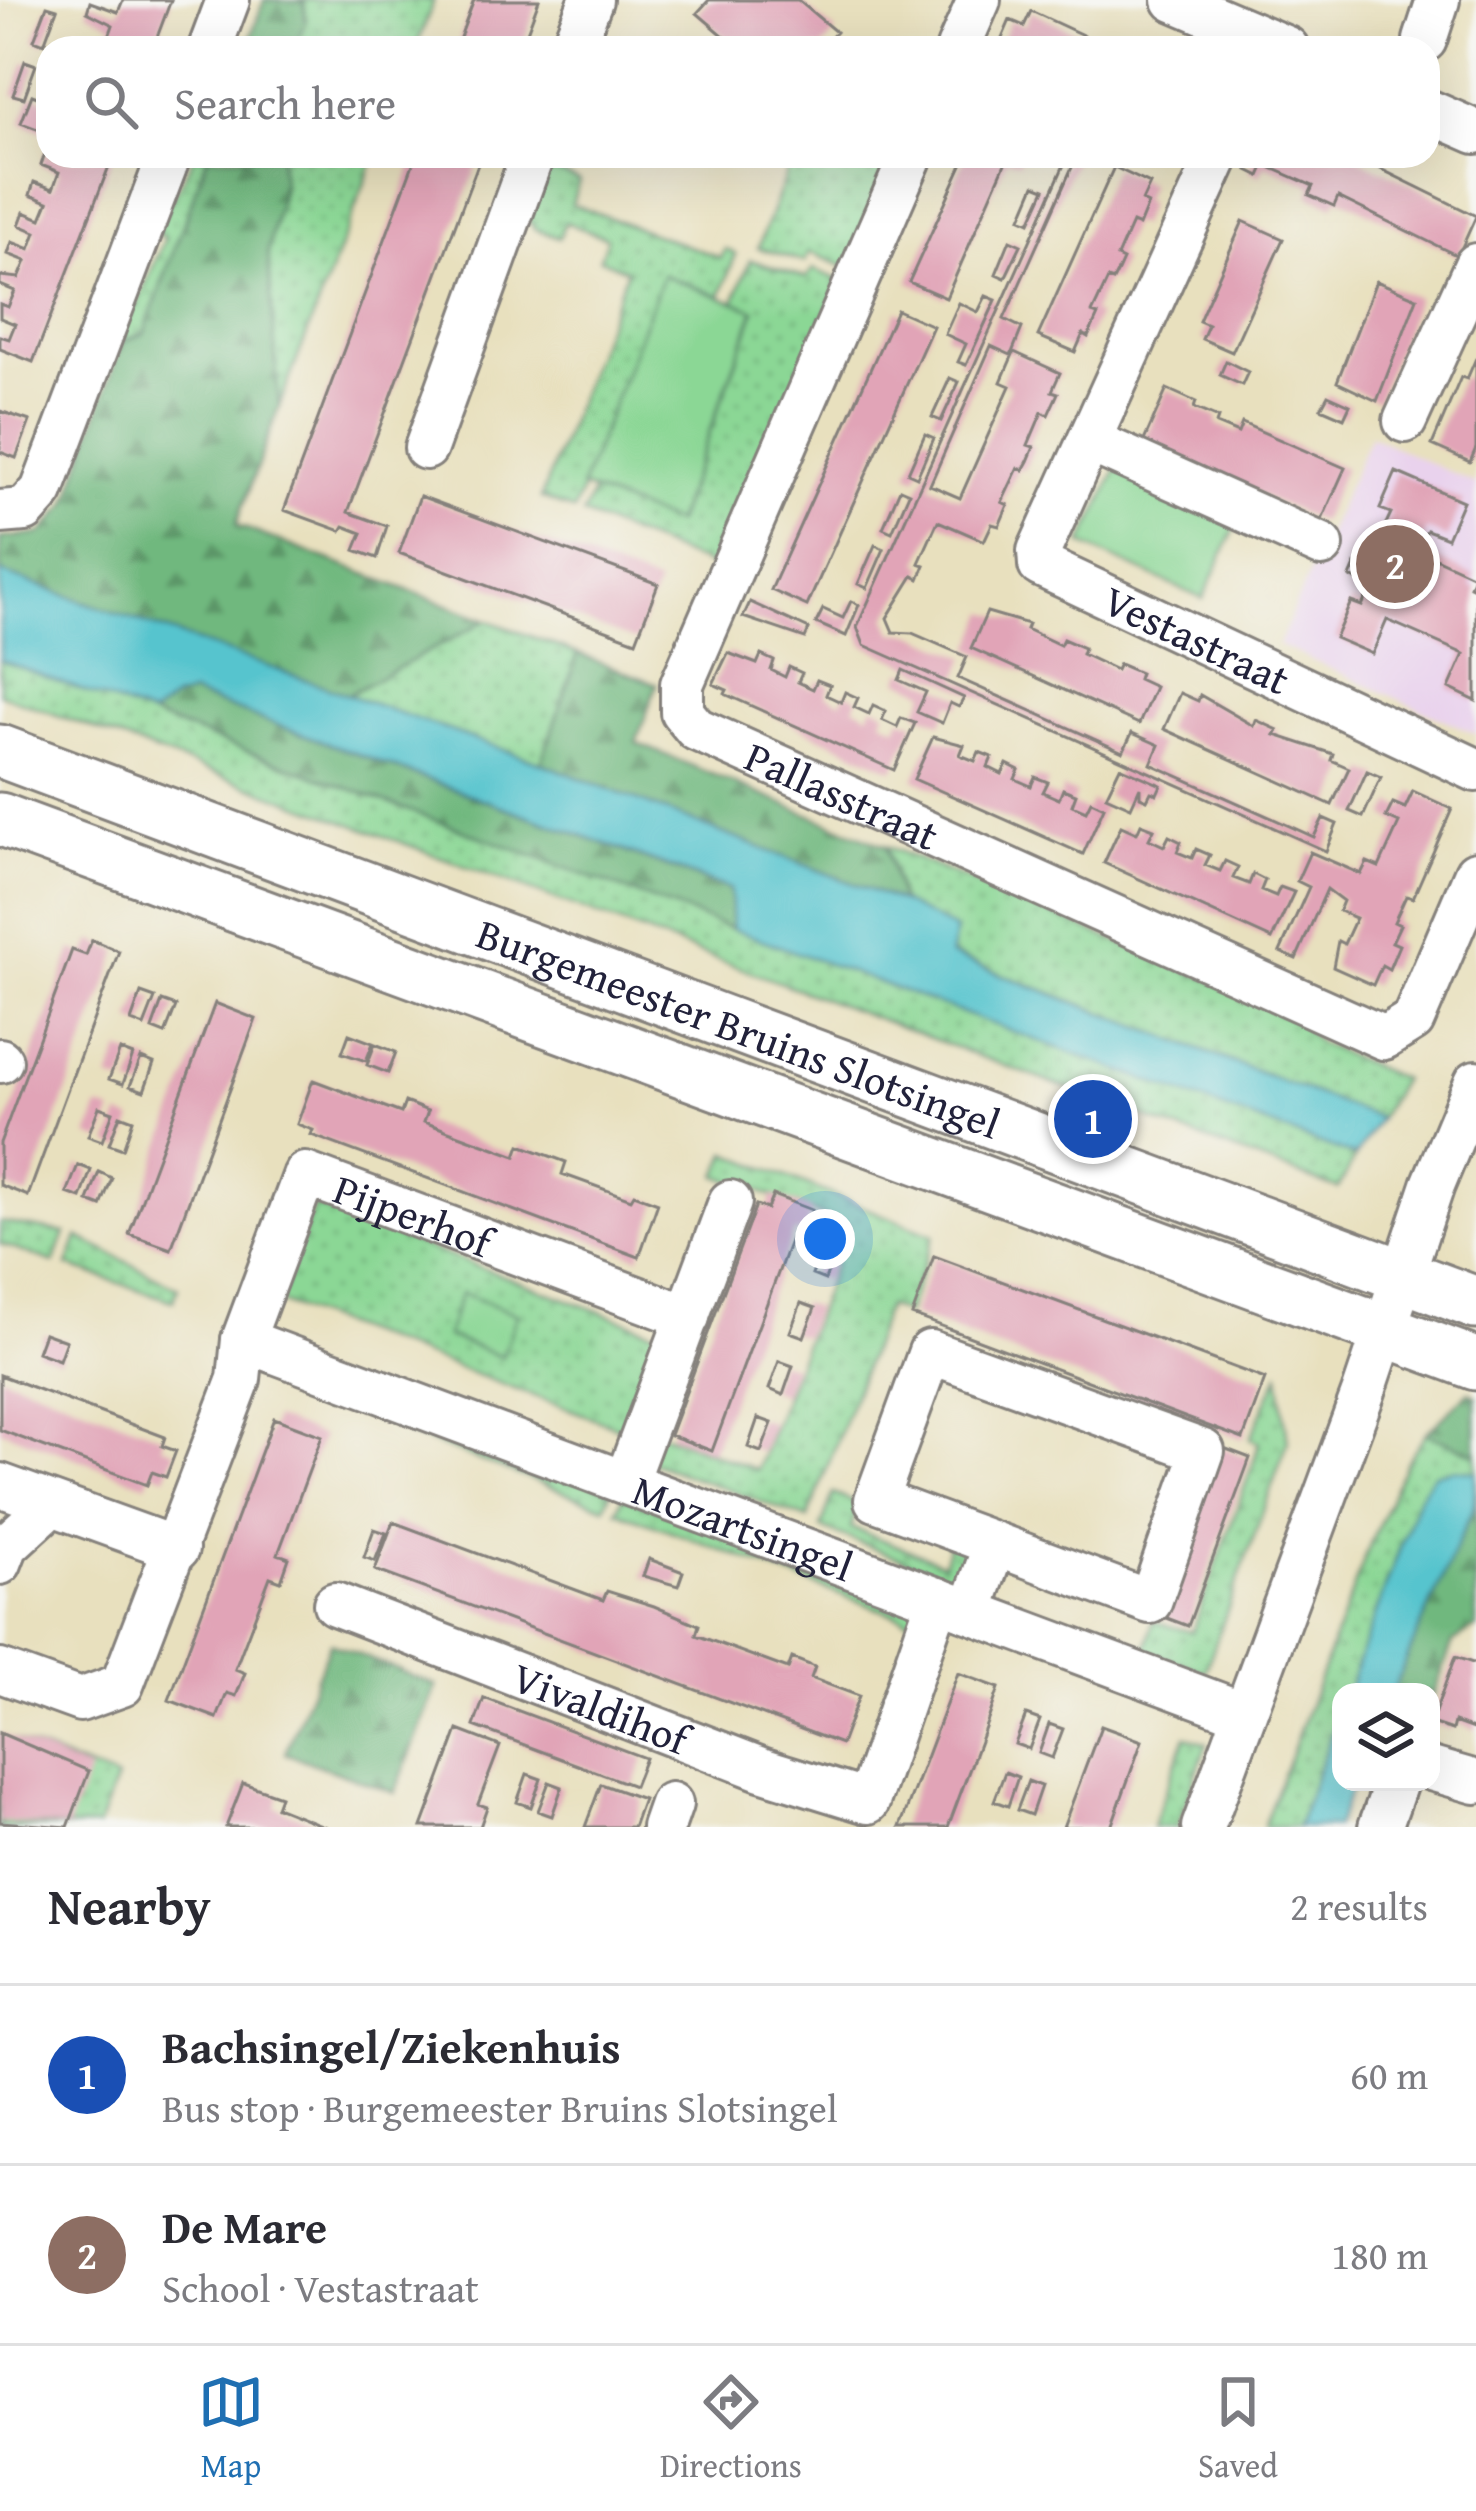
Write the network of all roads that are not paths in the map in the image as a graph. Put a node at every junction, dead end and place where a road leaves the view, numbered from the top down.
1 (228, 0) edge
2 (591, 0) edge
3 (979, 0) edge
4 (1174, 0) edge
5 (214, 36) edge
6 (577, 36) edge
7 (963, 36) edge
8 (1254, 36) edge
9 (1440, 116) edge
10 (1476, 132) edge
11 (164, 168) edge
12 (528, 168) edge
13 (906, 168) edge
14 (1213, 168) edge
15 (1476, 265) edge
16 (1405, 421) dead end
17 (1090, 441) junction
18 (425, 448) dead end
19 (0, 512) edge
20 (1322, 545) dead end
21 (0, 751) edge
22 (1476, 770) edge
23 (0, 819) edge
24 (1476, 873) edge
25 (1476, 1082) edge
26 (730, 1202) dead end
27 (1401, 1277) junction
28 (1476, 1304) edge
29 (688, 1317) junction
30 (1382, 1330) junction
31 (243, 1340) junction
32 (1476, 1364) edge
33 (626, 1481) junction
34 (0, 1485) edge
35 (51, 1504) junction
36 (995, 1544) junction
37 (177, 1549) junction
38 (0, 1563) edge
39 (335, 1604) dead end
40 (955, 1605) junction
41 (0, 1671) edge
42 (1242, 1713) junction
43 (1440, 1771) edge
44 (1476, 1782) edge
45 (1393, 1791) edge
46 (871, 1814) edge
47 (1203, 1827) edge
48 (1380, 1827) edge

1 - 5 street
2 - 6 street
3 - 7 street
4 - 8 street
9 - 10 street
11 - 19 street
12 - 18 street
13 - 24 street, Pallasstraat
14 - 17 street, Vestastraat
15 - 16 street
17 - 20 street
17 - 22 street, Vestastraat
21 - 27 main road, Burgemeester Bruins Slotsingel
23 - 30 main road, Burgemeester Bruins Slotsingel
25 - 27 street
26 - 29 street
27 - 28 main road, Burgemeester Bruins Slotsingel
27 - 30 street
29 - 31 street, Pijperhof
29 - 33 street
30 - 32 main road, Burgemeester Bruins Slotsingel
30 - 42 street
31 - 33 street, Mozartsingel
31 - 37 street
33 - 40 street, Mozartsingel
34 - 35 street
35 - 37 street
35 - 38 street
36 - 36 street
36 - 40 street, Vivaldihof
37 - 41 street
39 - 46 street, Vivaldihof
40 - 42 street, Mozartsingel
40 - 46 street, Vivaldihof
42 - 47 street
43 - 44 street
45 - 48 street

